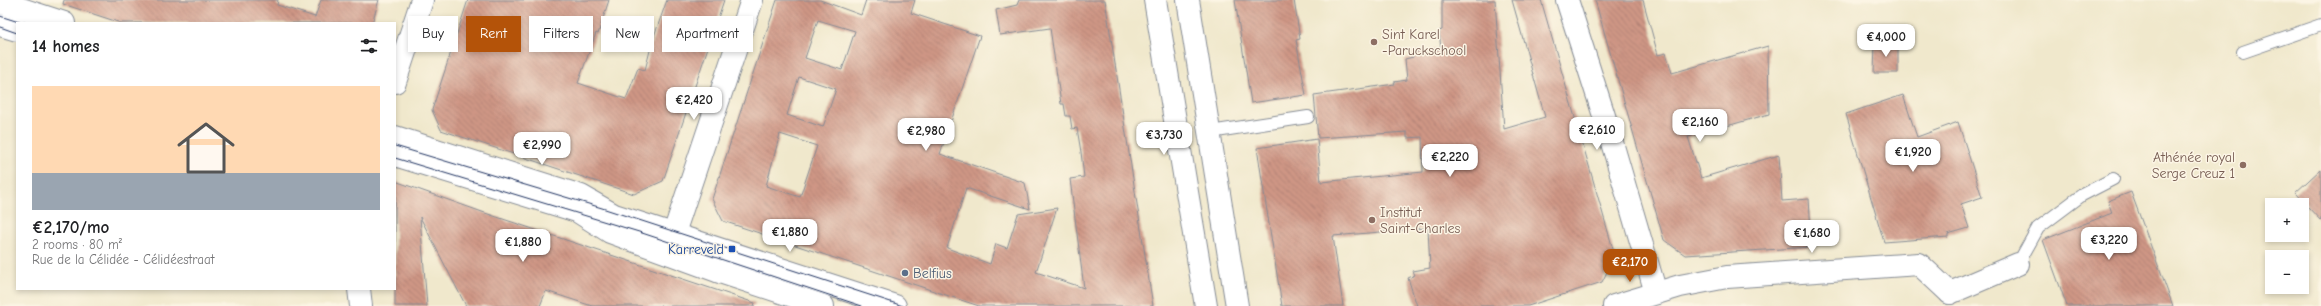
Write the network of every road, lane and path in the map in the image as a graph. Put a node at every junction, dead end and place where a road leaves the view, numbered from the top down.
1 (422, 0) edge
2 (752, 0) edge
3 (1155, 0) edge
4 (1188, 0) edge
5 (1567, 0) edge
6 (0, 2) edge
7 (61, 22) edge
8 (0, 25) edge
9 (2321, 25) edge
10 (16, 30) edge
11 (2243, 52) dead end
12 (396, 79) edge
13 (1308, 116) dead end
14 (1210, 132) junction
15 (396, 136) edge
16 (396, 155) edge
17 (2113, 179) dead end
18 (671, 243) junction
19 (2018, 264) joint
20 (359, 290) edge
21 (1656, 293) junction
22 (1951, 300) edge
23 (361, 306) edge
24 (823, 306) edge
25 (895, 306) edge
26 (1206, 306) edge
27 (1237, 306) edge
28 (1614, 306) edge

1 - 12 street
2 - 18 street
3 - 26 street
4 - 14 street
5 - 21 street
6 - 7 street
8 - 10 street
9 - 11 lane
13 - 14 lane
14 - 27 street
15 - 18 street
16 - 18 street
17 - 19 lane
18 - 24 street
18 - 25 street
19 - 22 street
20 - 23 street
21 - 22 street
21 - 28 street

